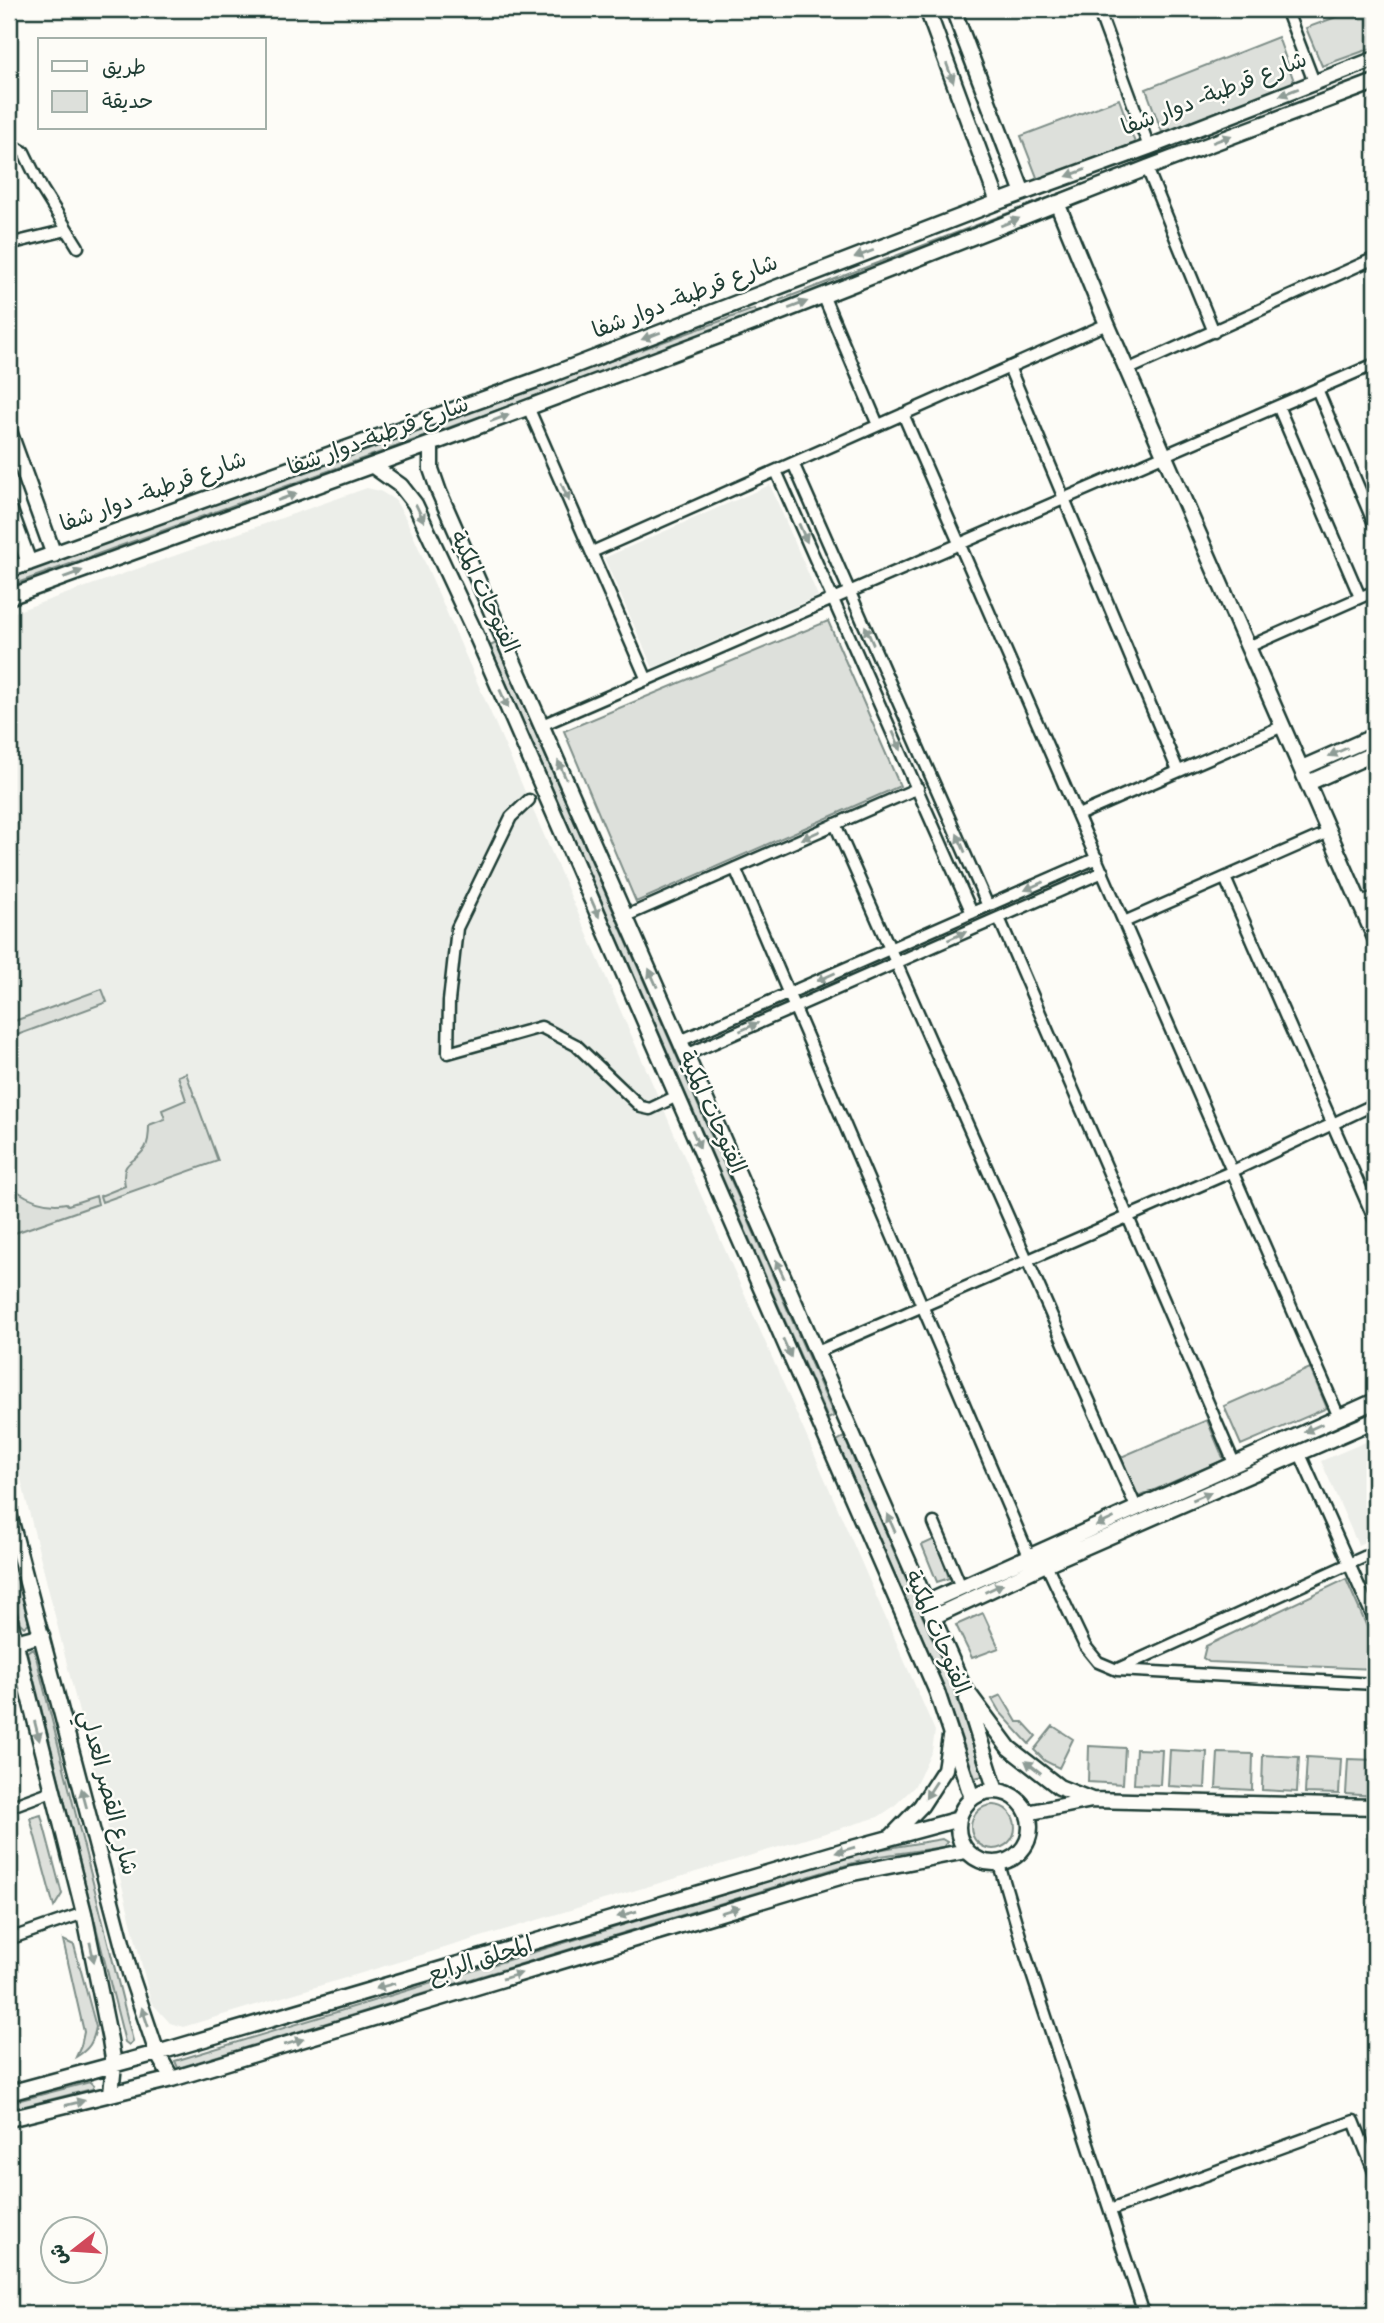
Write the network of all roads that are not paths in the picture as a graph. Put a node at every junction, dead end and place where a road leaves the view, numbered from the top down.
1 (927, 9) edge
2 (953, 9) edge
3 (1098, 9) edge
4 (1286, 9) edge
5 (1375, 59) edge
6 (1314, 82) junction
7 (1375, 82) edge
8 (1241, 110) junction
9 (1249, 129) junction
10 (9, 143) edge
11 (1149, 147) junction
12 (1147, 168) junction
13 (1023, 192) junction
14 (998, 202) junction
15 (1057, 203) junction
16 (67, 230) junction
17 (9, 244) edge
18 (78, 247) dead end
19 (1375, 258) edge
20 (765, 292) junction
21 (823, 295) junction
22 (774, 314) junction
23 (1107, 324) junction
24 (1214, 332) junction
25 (1375, 364) edge
26 (1009, 367) junction
27 (1128, 370) junction
28 (553, 374) junction
29 (1317, 389) junction
30 (561, 394) junction
31 (1278, 406) junction
32 (528, 407) junction
33 (903, 414) junction
34 (877, 425) junction
35 (9, 431) edge
36 (431, 444) junction
37 (1165, 455) junction
38 (793, 463) junction
39 (373, 466) junction
40 (776, 471) junction
41 (1064, 499) junction
42 (9, 508) edge
43 (1375, 526) edge
44 (960, 544) junction
45 (592, 552) junction
46 (54, 555) junction
47 (29, 564) junction
48 (9, 570) edge
49 (1375, 591) edge
50 (850, 592) junction
51 (9, 597) edge
52 (1360, 597) junction
53 (833, 599) junction
54 (499, 627) junction
55 (477, 637) junction
56 (1248, 647) junction
57 (648, 680) junction
58 (542, 726) junction
59 (1283, 726) junction
60 (1375, 736) edge
61 (1375, 753) edge
62 (1302, 768) junction
63 (1178, 771) junction
64 (1308, 783) junction
65 (918, 788) junction
66 (529, 800) dead end
67 (1078, 815) junction
68 (835, 824) junction
69 (1329, 832) junction
70 (1097, 858) junction
71 (734, 868) junction
72 (1103, 872) junction
73 (1225, 878) junction
74 (1375, 897) edge
75 (1361, 904) junction
76 (988, 906) junction
77 (972, 913) junction
78 (626, 916) junction
79 (999, 918) junction
80 (1124, 922) junction
81 (1375, 937) edge
82 (890, 949) junction
83 (896, 963) junction
84 (788, 993) junction
85 (794, 1007) junction
86 (683, 1048) junction
87 (677, 1096) junction
88 (1375, 1104) edge
89 (1332, 1123) junction
90 (1233, 1171) junction
91 (1128, 1216) junction
92 (1375, 1221) edge
93 (1027, 1260) junction
94 (922, 1306) junction
95 (817, 1352) junction
96 (1375, 1401) edge
97 (1339, 1417) junction
98 (1375, 1420) edge
99 (847, 1422) junction
100 (824, 1432) junction
101 (1300, 1454) junction
102 (1234, 1463) junction
103 (1136, 1507) junction
104 (9, 1514) edge
105 (934, 1523) dead end
106 (1375, 1552) edge
107 (1030, 1558) junction
108 (1348, 1563) junction
109 (1046, 1564) junction
110 (961, 1587) junction
111 (926, 1603) junction
112 (9, 1617) edge
113 (933, 1617) junction
114 (1375, 1622) edge
115 (42, 1635) junction
116 (15, 1642) junction
117 (1117, 1670) junction
118 (1375, 1684) edge
119 (963, 1686) junction
120 (951, 1732) junction
121 (52, 1791) junction
122 (996, 1791) junction
123 (972, 1798) junction
124 (1092, 1800) junction
125 (9, 1807) edge
126 (1375, 1807) edge
127 (1027, 1813) junction
128 (958, 1819) junction
129 (890, 1837) junction
130 (966, 1851) junction
131 (999, 1864) junction
132 (84, 1913) junction
133 (9, 1939) edge
134 (157, 2053) junction
135 (114, 2065) junction
136 (172, 2079) junction
137 (9, 2093) edge
138 (111, 2093) junction
139 (9, 2119) edge
140 (1375, 2174) edge
141 (1110, 2210) junction
142 (1144, 2314) edge

1 -> 14 street
2 - 13 street
3 - 11 street
4 - 6 street
5 - 6 street, شارع قرطبة- دوار شفا
6 -> 8 street, شارع قرطبة- دوار شفا
7 - 9 street, شارع قرطبة-دوار شفا
8 - 9 street
8 - 11 street, شارع قرطبة- دوار شفا
12 -> 9 street, شارع قرطبة-دوار شفا
10 - 16 street
11 -> 13 street, شارع قرطبة- دوار شفا
12 - 15 street, شارع قرطبة-دوار شفا
12 - 24 street
13 - 14 street, شارع قرطبة- دوار شفا
14 -> 20 street, شارع قرطبة- دوار شفا
21 -> 15 street, شارع قرطبة-دوار شفا
15 - 23 street
16 - 17 street
16 - 18 street
19 - 24 street
20 - 22 street
20 -> 28 street, شارع قرطبة- دوار شفا
22 -> 21 street, شارع قرطبة-دوار شفا
21 - 34 street
22 - 30 street, شارع قرطبة-دوار شفا
23 - 26 street
23 - 27 street
24 - 27 street
25 - 29 street
26 - 33 street
26 - 41 street
27 - 37 street
28 - 30 street
28 - 46 street, شارع قرطبة- دوار شفا
29 - 31 street
29 - 43 street
30 - 32 street, شارع قرطبة-دوار شفا
31 - 37 street
31 - 52 street
36 -> 32 street, شارع قرطبة-دوار شفا
32 -> 45 street
33 - 34 street
33 - 44 street
34 - 38 street
35 - 46 street
36 - 39 street, شارع قرطبة-دوار شفا
36 - 54 street
37 - 41 street
37 - 56 street
38 - 40 street
38 - 50 street
51 -> 39 street, شارع قرطبة-دوار شفا
39 -> 55 street, الفتوحات المكية
40 - 45 street
40 -> 53 street
41 - 44 street
41 - 63 street
42 - 47 street
44 - 50 street
44 - 67 street
45 - 57 street
46 - 47 street, شارع قرطبة- دوار شفا
47 - 48 street, شارع قرطبة- دوار شفا
49 - 52 street
50 - 53 street
76 -> 50 street
52 - 56 street
53 - 57 street
53 -> 65 street
54 - 55 street
54 - 58 street
55 -> 87 street, الفتوحات المكية
56 - 59 street
57 - 58 street
78 -> 58 street
59 - 62 street
59 - 63 street
60 -> 62 street
61 - 64 street
62 - 64 street
63 - 67 street
64 - 69 street
65 - 68 street
65 - 77 street
66 - 87 street
67 - 70 street
68 -> 71 street
68 - 82 street
69 - 73 street
69 - 75 street
70 - 72 street
70 -> 76 street
71 - 78 street
71 - 84 street
72 - 79 street
72 - 80 street
73 - 80 street
73 - 89 street
74 - 75 street
75 - 81 street
76 - 77 street
77 - 82 street
86 -> 78 street
83 -> 79 street
79 - 91 street
80 - 90 street
82 - 83 street
82 -> 84 street
83 - 85 street
83 - 93 street
84 - 85 street
84 - 86 street
86 -> 85 street
85 - 94 street
95 -> 86 street
87 -> 100 street, الفتوحات المكية
88 - 89 street
89 - 90 street
89 - 92 street
90 - 91 street
90 - 97 street
91 - 93 street
91 - 102 street
93 - 94 street
93 - 103 street
94 - 95 street
94 - 107 street
95 - 99 street
96 - 97 street
97 -> 102 street
98 - 101 street
99 - 100 street
111 -> 99 street
100 - 120 street, الفتوحات المكية
101 - 108 street
109 -> 101 street
102 - 103 street
103 -> 107 street
104 - 115 street, شارع القصر العدلي
105 - 110 street
106 - 108 street
107 - 109 street
107 - 110 street
108 - 114 street
108 - 117 street
113 -> 109 street
109 - 117 street
110 - 111 street
111 - 113 street
112 - 116 street
113 - 119 street
115 - 116 street
134 -> 115 street, شارع القصر العدلي
116 -> 121 street
117 - 118 street
119 - 122 street
124 -> 119 street
120 - 123 street, الفتوحات المكية
120 -> 129 street
121 - 125 street
121 - 132 street
122 - 123 street
122 - 127 street
123 - 128 street
124 - 126 street
124 - 127 street
127 - 131 street
128 - 129 street
128 - 130 street
129 -> 134 street
130 - 131 street
136 -> 130 street, المحلق الرابع
131 - 141 street
132 - 133 street
132 -> 135 street
134 - 135 street
134 - 136 street, شارع القصر العدلي
135 - 137 street
135 - 138 street
136 - 138 street, المحلق الرابع
139 -> 138 street, المحلق الرابع
140 - 141 street
141 - 142 street

